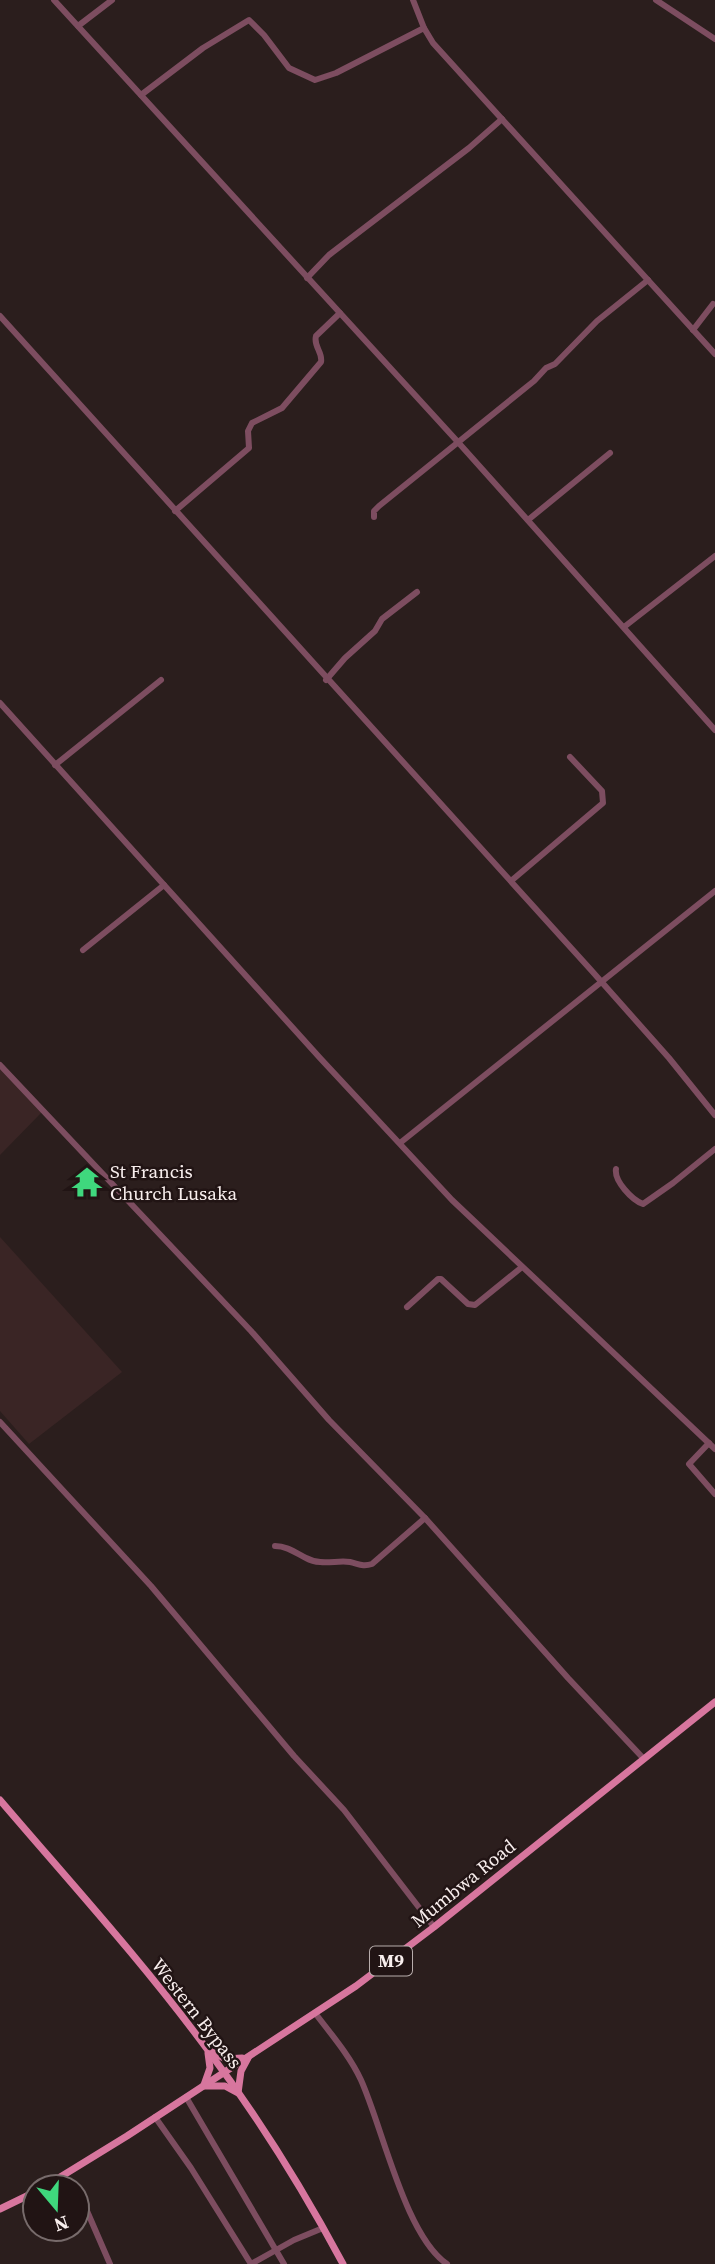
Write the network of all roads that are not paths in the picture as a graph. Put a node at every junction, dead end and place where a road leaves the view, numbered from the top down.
1 (54, 0) edge
2 (112, 0) edge
3 (413, 0) edge
4 (656, 0) edge
5 (78, 26) junction
6 (424, 28) junction
7 (715, 39) edge
8 (141, 95) junction
9 (502, 119) junction
10 (307, 278) junction
11 (648, 281) junction
12 (713, 304) dead end
13 (340, 313) junction
14 (0, 316) edge
15 (693, 330) junction
16 (715, 354) edge
17 (457, 441) junction
18 (610, 453) dead end
19 (175, 511) junction
20 (374, 517) dead end
21 (528, 520) junction
22 (715, 556) edge
23 (417, 592) dead end
24 (624, 627) junction
25 (161, 680) dead end
26 (326, 680) junction
27 (0, 704) edge
28 (715, 730) edge
29 (570, 757) dead end
30 (55, 765) junction
31 (511, 880) junction
32 (164, 885) junction
33 (715, 891) edge
34 (83, 950) dead end
35 (601, 982) junction
36 (0, 1065) edge
37 (715, 1115) edge
38 (400, 1143) junction
39 (715, 1149) edge
40 (616, 1169) dead end
41 (522, 1267) junction
42 (407, 1307) dead end
43 (0, 1422) edge
44 (709, 1443) junction
45 (715, 1449) edge
46 (715, 1494) edge
47 (425, 1518) junction
48 (275, 1546) dead end
49 (715, 1702) edge
50 (643, 1758) junction
51 (0, 1800) edge
52 (434, 1927) junction
53 (315, 2013) junction
54 (207, 2049) junction
55 (248, 2057) junction
56 (224, 2072) junction
57 (203, 2086) junction
58 (238, 2093) junction
59 (186, 2097) junction
60 (155, 2117) junction
61 (68, 2173) edge
62 (21, 2199) edge
63 (0, 2209) edge
64 (91, 2220) edge
65 (323, 2228) junction
66 (276, 2249) junction
67 (110, 2264) edge
68 (251, 2264) edge
69 (284, 2264) edge
70 (343, 2264) edge
71 (447, 2264) edge

1 - 5 street
2 - 5 street
3 - 6 street
4 - 7 street
5 - 8 street
6 - 8 street
6 - 9 street
8 - 10 street
9 - 10 street
9 - 11 street
10 - 13 street
11 - 15 street
11 - 17 street
12 - 15 street
13 - 17 street
13 - 19 street
14 - 19 street
15 - 16 street
17 - 20 street
17 - 21 street
18 - 21 street
19 - 26 street
21 - 24 street
22 - 24 street
23 - 26 street
24 - 28 street
25 - 30 street
26 - 31 street
27 - 30 street
29 - 31 street
30 - 32 street
31 - 35 street
32 - 34 street
32 - 38 street
33 - 35 street
35 - 37 street
35 - 38 street
36 - 47 street
38 - 41 street
39 - 40 street
41 - 42 street
41 - 44 street
43 - 52 street
44 - 45 street
44 - 46 street
47 - 48 street
47 - 50 street
49 - 50 main road, Mumbwa Road / M9
50 - 52 main road, Mumbwa Road / M9
51 - 54 main road, Western Bypass
52 - 53 main road, Mumbwa Road / M9
53 - 55 main road, Mumbwa Road / M9
53 - 71 street
54 - 55 main road
54 - 56 main road, Western Bypass
54 - 57 main road
55 - 56 main road, Mumbwa Road / M9
55 - 58 main road
56 - 57 main road, Mumbwa Road / M9
56 - 58 main road, Western Bypass
57 - 58 main road
57 - 59 main road, Mumbwa Road / M9
58 - 65 main road, Western Bypass
59 - 60 main road, Mumbwa Road / M9
59 - 66 street
60 - 61 main road, Mumbwa Road / M9
60 - 68 street
62 - 63 main road
64 - 67 street
65 - 66 street
65 - 70 main road, Western Bypass
66 - 68 street
66 - 69 street

